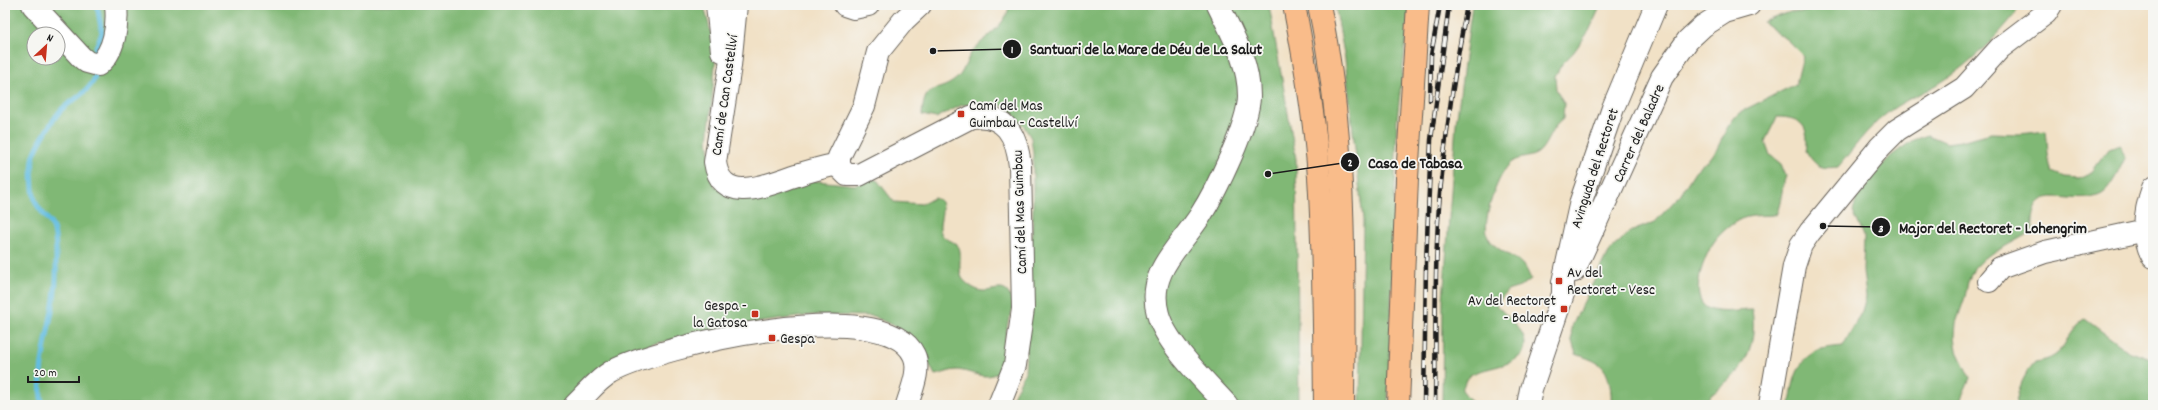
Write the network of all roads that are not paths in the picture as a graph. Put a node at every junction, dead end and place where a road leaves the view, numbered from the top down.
1 (33, 5) edge
2 (116, 5) edge
3 (717, 5) edge
4 (736, 5) edge
5 (844, 5) edge
6 (868, 5) edge
7 (920, 5) edge
8 (1218, 5) edge
9 (1294, 5) edge
10 (1318, 5) edge
11 (1418, 5) edge
12 (1656, 5) edge
13 (1749, 5) edge
14 (2051, 5) edge
15 (730, 66) junction
16 (839, 164) junction
17 (2153, 188) edge
18 (2149, 235) edge
19 (1334, 279) junction
20 (1989, 281) dead end
21 (1563, 294) junction
22 (575, 405) edge
23 (906, 405) edge
24 (999, 405) edge
25 (1227, 405) edge
26 (1325, 405) edge
27 (1343, 405) edge
28 (1398, 405) edge
29 (1528, 405) edge
30 (1770, 405) edge

1 - 2 street
3 - 15 street
4 - 15 street, Camí de Can Castellví
5 - 6 street
7 - 16 street
8 - 25 street
9 - 19 main road
10 - 19 main road
11 - 28 main road
12 - 21 street, Avinguda del Rectoret
13 - 21 street, Carrer del Baladre
14 - 30 street
15 - 16 street, Camí de Can Castellví
16 - 24 street, Camí del Mas Guimbau
17 - 18 street
18 - 20 street
19 - 26 main road
19 - 27 main road
21 - 29 street, Avinguda del Rectoret
22 - 23 street

